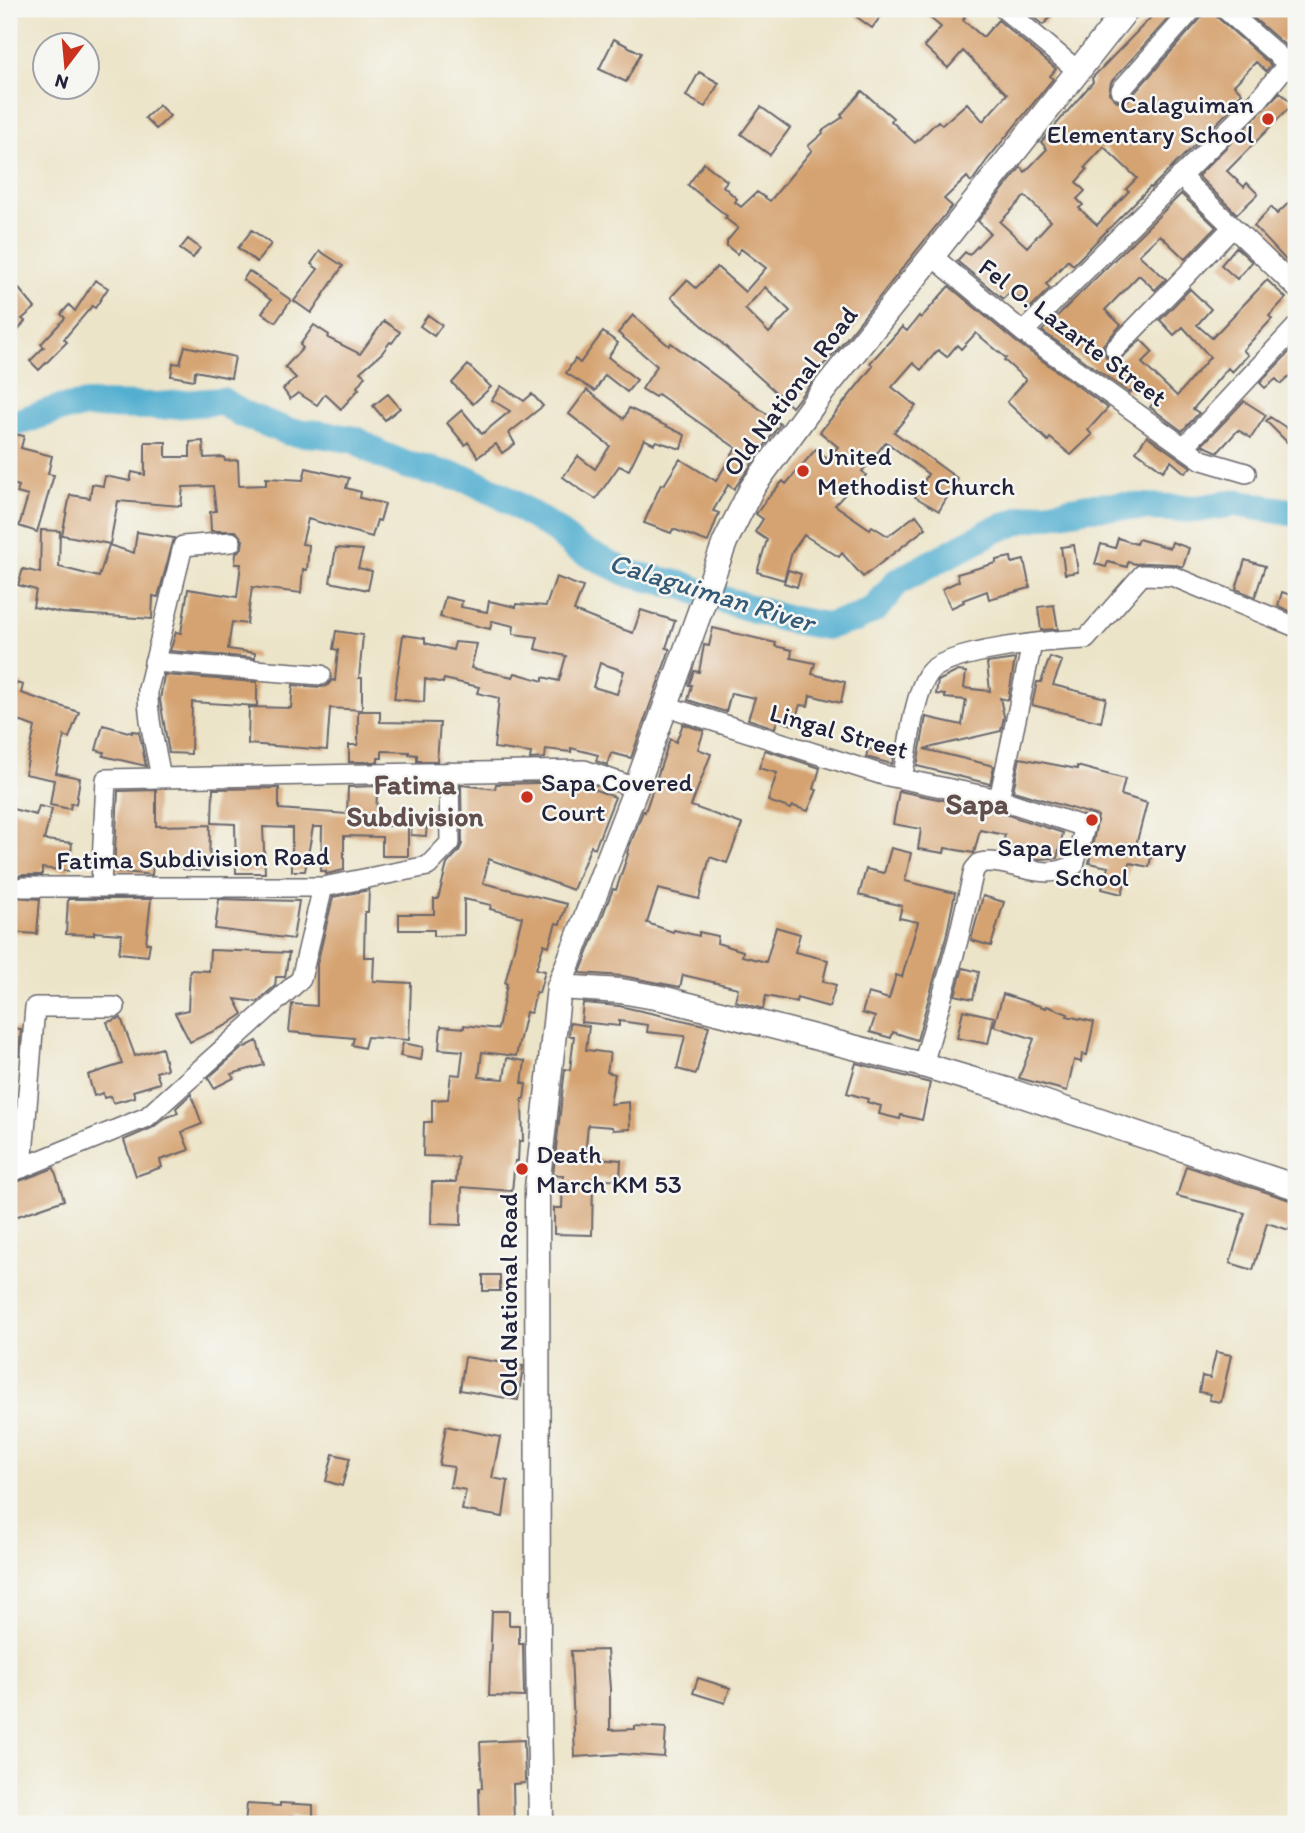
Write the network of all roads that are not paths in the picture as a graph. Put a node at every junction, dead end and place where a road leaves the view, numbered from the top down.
1 (1004, 9) edge
2 (1127, 9) edge
3 (1193, 9) edge
4 (1225, 9) edge
5 (1293, 64) edge
6 (1078, 71) junction
7 (1121, 90) dead end
8 (1180, 176) junction
9 (1233, 227) junction
10 (932, 256) junction
11 (1296, 288) edge
12 (1296, 327) edge
13 (1023, 332) junction
14 (1115, 349) dead end
15 (1184, 447) junction
16 (1246, 473) dead end
17 (231, 542) dead end
18 (1296, 627) edge
19 (1032, 644) junction
20 (154, 662) junction
21 (321, 675) dead end
22 (666, 706) junction
23 (449, 772) junction
24 (161, 778) junction
25 (902, 778) junction
26 (636, 788) junction
27 (999, 799) junction
28 (101, 885) junction
29 (22, 887) dead end
30 (324, 887) junction
31 (559, 987) junction
32 (115, 1007) dead end
33 (923, 1065) junction
34 (15, 1170) edge
35 (1296, 1187) edge
36 (541, 1824) edge

1 - 6 street
2 - 6 main road, Old National Road
3 - 7 street
4 - 5 street
5 - 8 street
6 - 10 main road, Old National Road
8 - 9 street
8 - 13 street
9 - 11 street
9 - 14 street
10 - 13 street, Fel O. Lazarte Street
10 - 22 main road, Old National Road
12 - 15 street
13 - 15 street, Fel O. Lazarte Street
15 - 16 street, Fel O. Lazarte Street
17 - 20 street
18 - 19 street
19 - 25 street
19 - 27 street
20 - 21 street
20 - 24 street
22 - 25 street, Lingal Street
22 - 26 main road, Old National Road
23 - 24 street
23 - 26 street
23 - 30 street, Fatima Subdivision Road
24 - 28 street
25 - 27 street, Lingal Street
26 - 31 main road, Old National Road
27 - 33 street, Lingal Street
28 - 29 street, Fatima Subdivision Road
28 - 30 street, Fatima Subdivision Road
30 - 34 street
31 - 33 main road
31 - 36 main road, Old National Road
32 - 34 street
33 - 35 main road

